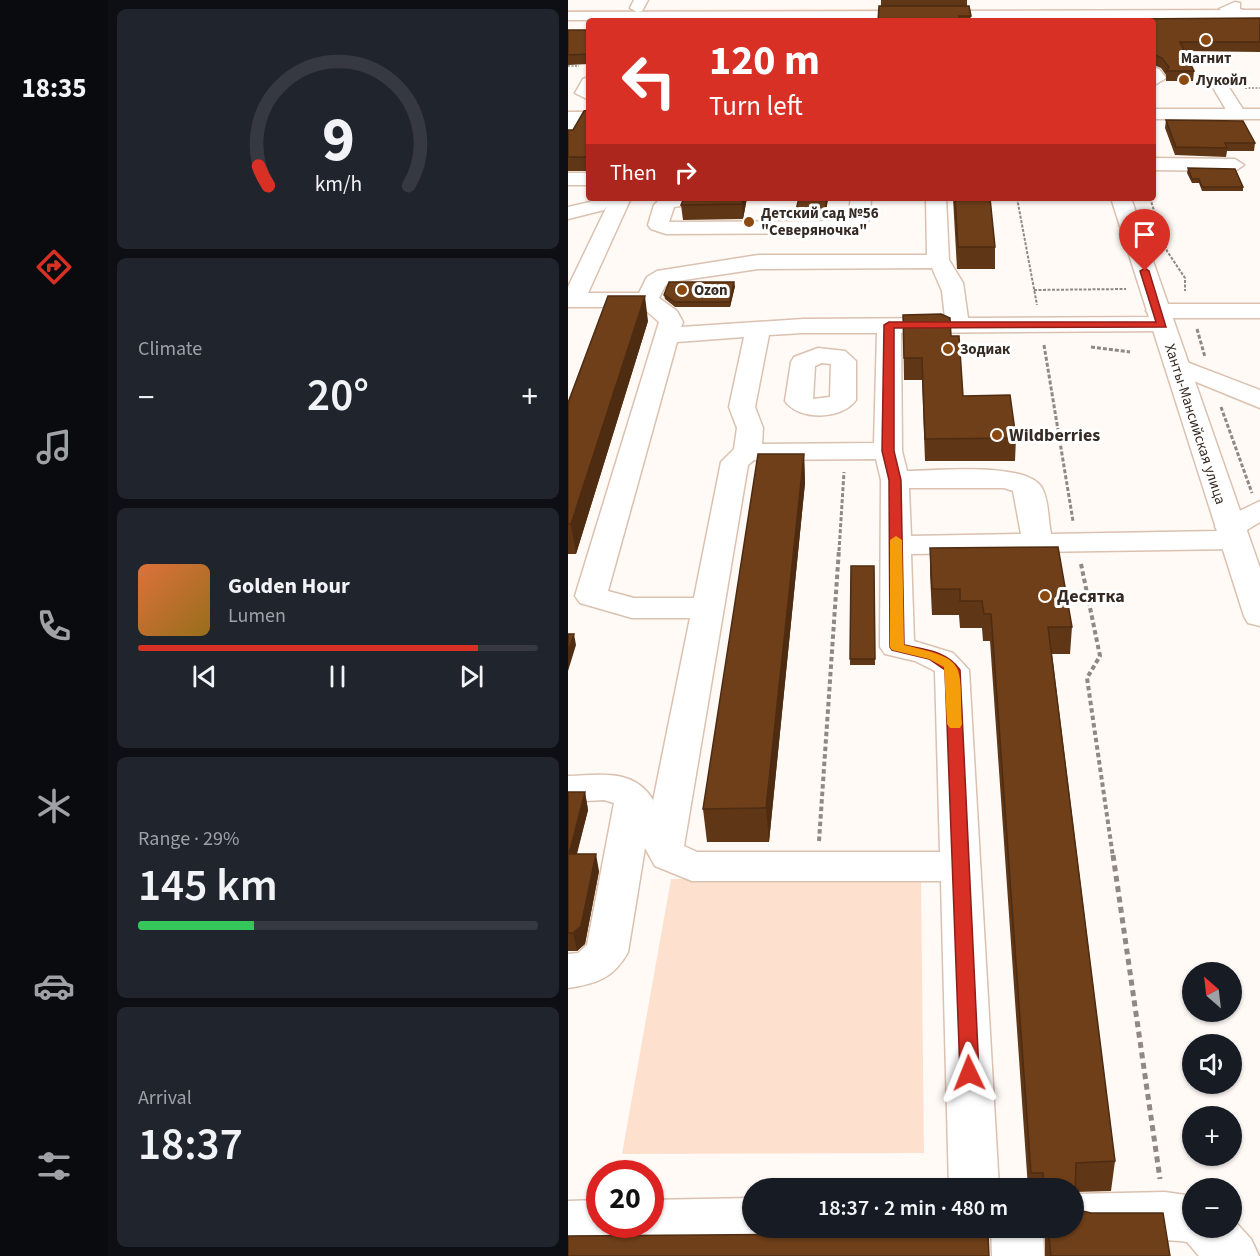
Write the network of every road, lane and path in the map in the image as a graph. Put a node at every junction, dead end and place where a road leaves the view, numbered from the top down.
1 (639, 4) edge
2 (1260, 6) edge
3 (568, 8) edge
4 (1238, 10) junction
5 (1056, 11) edge
6 (965, 12) junction
7 (1260, 14) edge
8 (568, 16) edge
9 (687, 18) edge
10 (777, 18) edge
11 (1217, 81) dead end
12 (1156, 114) edge
13 (1237, 114) junction
14 (1260, 114) edge
15 (578, 117) edge
16 (568, 136) edge
17 (1207, 148) edge
18 (1156, 150) edge
19 (1156, 164) edge
20 (1235, 165) dead end
21 (568, 179) edge
22 (586, 179) edge
23 (601, 201) edge
24 (620, 201) edge
25 (677, 201) edge
26 (861, 201) edge
27 (936, 201) edge
28 (1018, 201) edge
29 (1122, 201) edge
30 (568, 213) edge
31 (938, 261) junction
32 (1126, 289) dead end
33 (1034, 290) junction
34 (571, 300) edge
35 (647, 300) junction
36 (1260, 310) edge
37 (1160, 318) junction
38 (957, 324) junction
39 (1040, 324) junction
40 (889, 325) junction
41 (758, 329) junction
42 (667, 335) junction
43 (1176, 365) junction
44 (1252, 394) edge
45 (811, 406) dead end
46 (808, 451) junction
47 (846, 451) junction
48 (888, 451) junction
49 (747, 452) junction
50 (895, 480) junction
51 (1260, 510) edge
52 (1238, 531) edge
53 (1037, 543) junction
54 (1077, 543) junction
55 (896, 545) junction
56 (579, 596) edge
57 (710, 608) junction
58 (1260, 616) edge
59 (568, 789) edge
60 (818, 866) junction
61 (961, 866) junction
62 (568, 971) edge
63 (974, 1178) edge
64 (1182, 1189) edge
65 (1084, 1217) edge
66 (742, 1221) edge
67 (1182, 1221) edge
68 (664, 1222) edge
69 (586, 1223) edge
70 (568, 1224) edge
71 (1017, 1238) edge
72 (1210, 1238) edge
73 (1018, 1256) edge
74 (1233, 1256) edge

1 - 3 main road
1 - 6 main road
2 - 4 main road
4 - 5 main road
4 - 7 main road
5 - 6 main road
6 - 10 main road
8 - 9 main road
11 - 13 main road
12 - 13 main road
13 - 14 main road
15 - 16 main road
17 - 18 main road
19 - 20 main road
21 - 22 main road
23 - 30 main road
24 - 34 main road
25 - 26 main road
27 - 31 main road
28 - 33 path
29 - 37 main road, Ханты-Мансийская улица
31 - 35 main road
31 - 38 main road
32 - 33 path
33 - 39 path
34 - 35 main road
35 - 42 main road
36 - 37 main road
37 - 39 main road
37 - 43 main road, Ханты-Мансийская улица
38 - 39 main road
38 - 40 main road
39 - 54 path
40 - 41 main road
40 - 48 main road
41 - 42 main road
41 - 49 main road
42 - 56 main road
43 - 44 main road
43 - 52 main road, Ханты-Мансийская улица
45 - 46 main road
46 - 47 main road
46 - 49 main road
47 - 48 main road
47 - 60 path
48 - 50 main road
49 - 57 main road
50 - 53 main road
50 - 55 main road
51 - 52 main road
52 - 54 main road
52 - 58 main road, Ханты-Мансийская улица
53 - 54 main road
53 - 55 main road
54 - 64 path
55 - 61 main road
56 - 57 main road
57 - 60 main road
59 - 62 main road
60 - 61 main road
61 - 63 main road
65 - 67 main road
66 - 68 main road
69 - 70 main road
71 - 73 main road
72 - 74 main road

